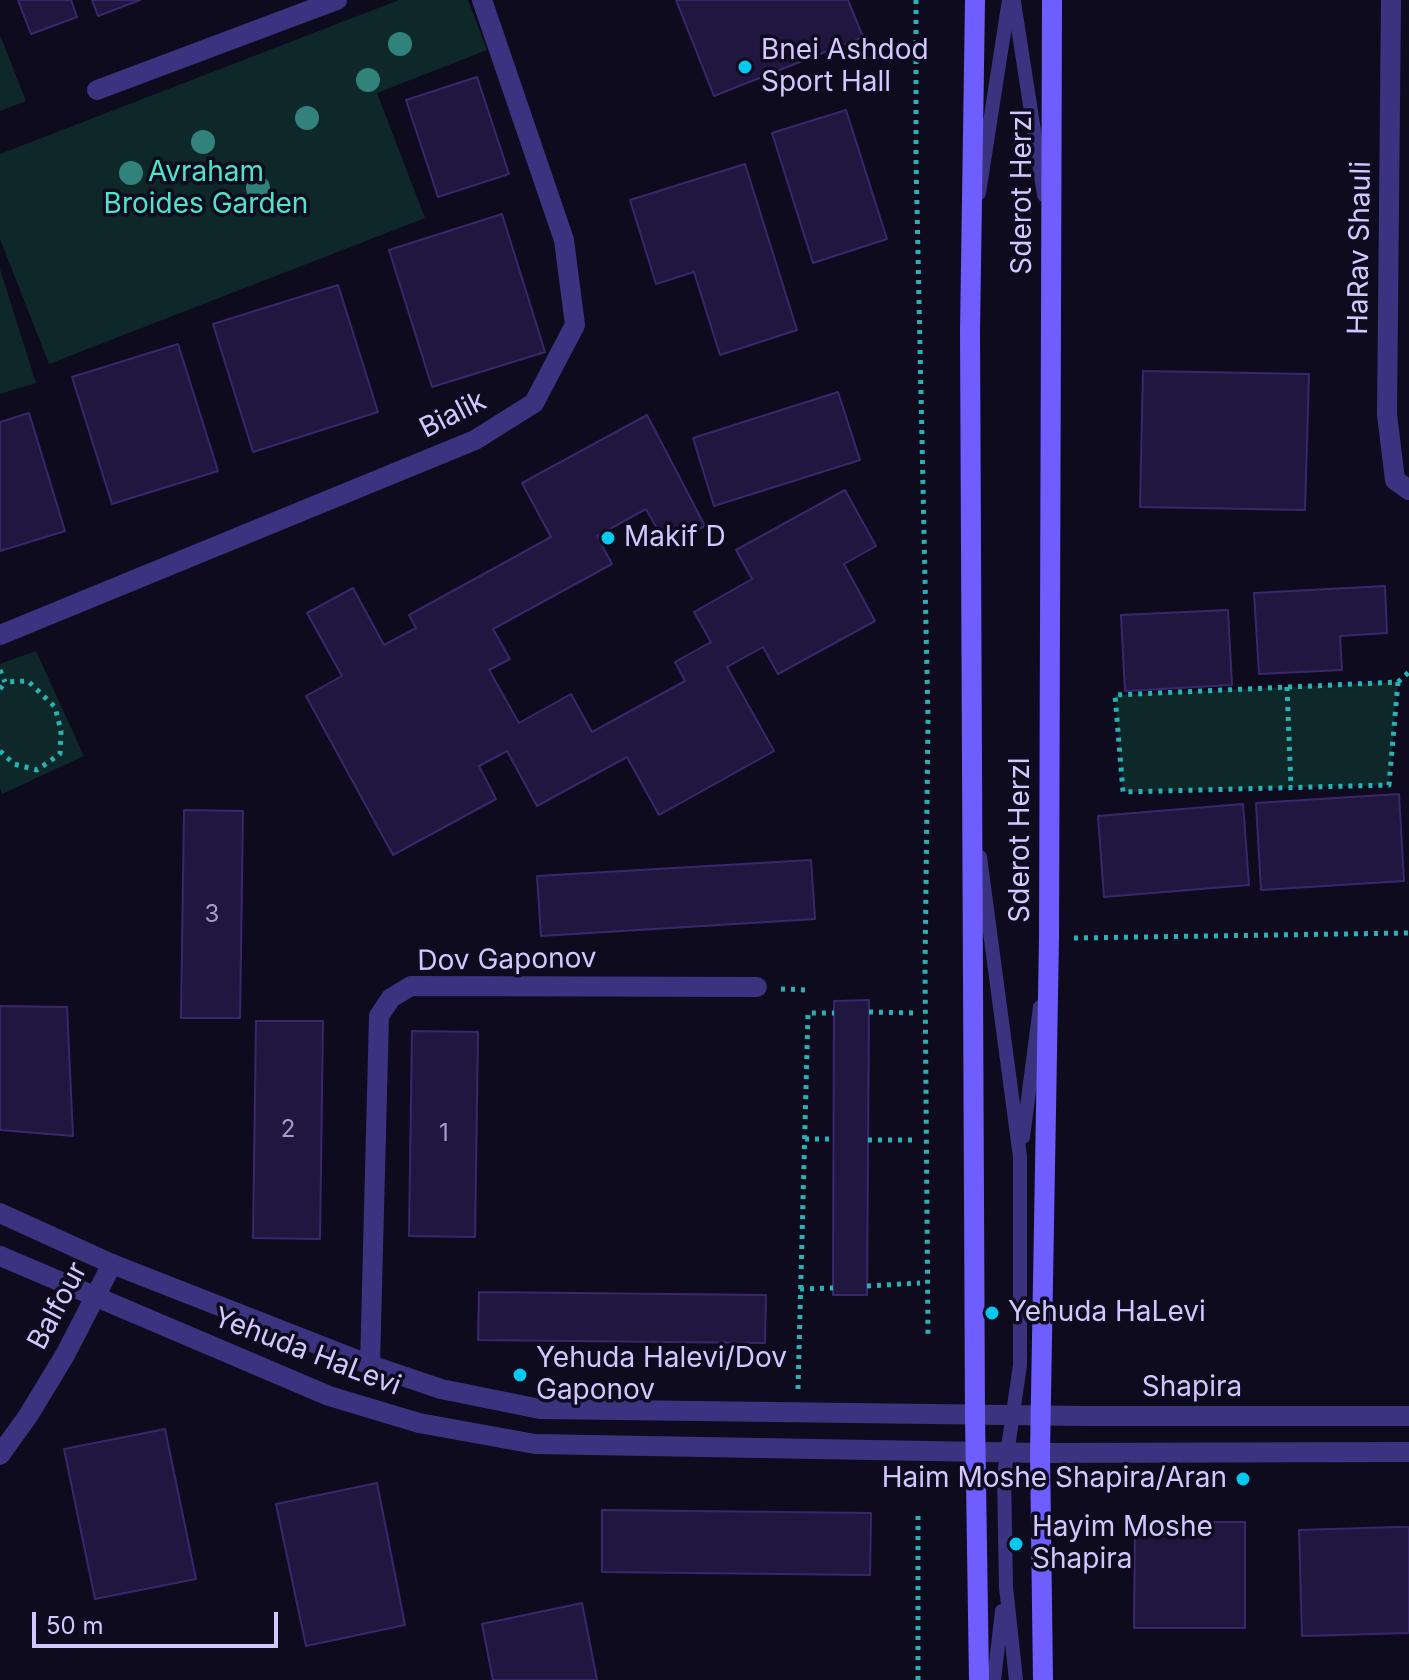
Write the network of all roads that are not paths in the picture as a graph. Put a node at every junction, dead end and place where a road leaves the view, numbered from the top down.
1 (337, 0) edge
2 (482, 0) edge
3 (975, 0) edge
4 (1011, 0) edge
5 (1052, 0) edge
6 (1391, 0) edge
7 (97, 90) dead end
8 (1051, 239) junction
9 (972, 244) junction
10 (1409, 490) edge
11 (0, 635) edge
12 (973, 804) junction
13 (1049, 938) junction
14 (757, 987) dead end
15 (1020, 1157) junction
16 (0, 1213) edge
17 (0, 1256) edge
18 (112, 1264) junction
19 (95, 1298) junction
20 (370, 1365) junction
21 (975, 1415) junction
22 (1013, 1415) junction
23 (1042, 1416) junction
24 (1409, 1416) edge
25 (976, 1452) junction
26 (1409, 1452) edge
27 (1005, 1453) junction
28 (1040, 1453) junction
29 (0, 1455) edge
30 (1006, 1587) junction
31 (979, 1680) edge
32 (994, 1680) edge
33 (1016, 1680) edge
34 (1043, 1680) edge

1 - 7 street
2 - 11 street, Bialik
3 - 9 main road, Sderot Herzl
4 - 8 lane
4 - 9 lane
5 - 8 main road, Sderot Herzl
6 - 10 street, HaRav Shauli
8 - 13 main road, Sderot Herzl
9 - 12 main road, Sderot Herzl
12 - 15 lane
12 - 21 main road, Sderot Herzl
13 - 15 lane
13 - 23 main road, Sderot Herzl
14 - 20 street, Dov Gaponov
15 - 22 lane
16 - 18 street, Yehuda HaLevi
17 - 19 street, Yehuda HaLevi
18 - 19 street, Balfour
18 - 20 street, Yehuda HaLevi
19 - 25 street, Yehuda HaLevi
19 - 29 street, Balfour
20 - 21 street, Yehuda HaLevi
21 - 22 street, Shapira
21 - 25 main road, Sderot Herzl
22 - 23 street, Shapira
22 - 27 lane
23 - 24 street, Shapira
23 - 28 main road, Sderot Herzl
25 - 27 street, Yehuda HaLevi
25 - 31 main road, Sderot Herzl
26 - 28 street
27 - 28 street, Yehuda HaLevi
27 - 30 lane
28 - 34 main road, Sderot Herzl
30 - 32 lane
30 - 33 lane

